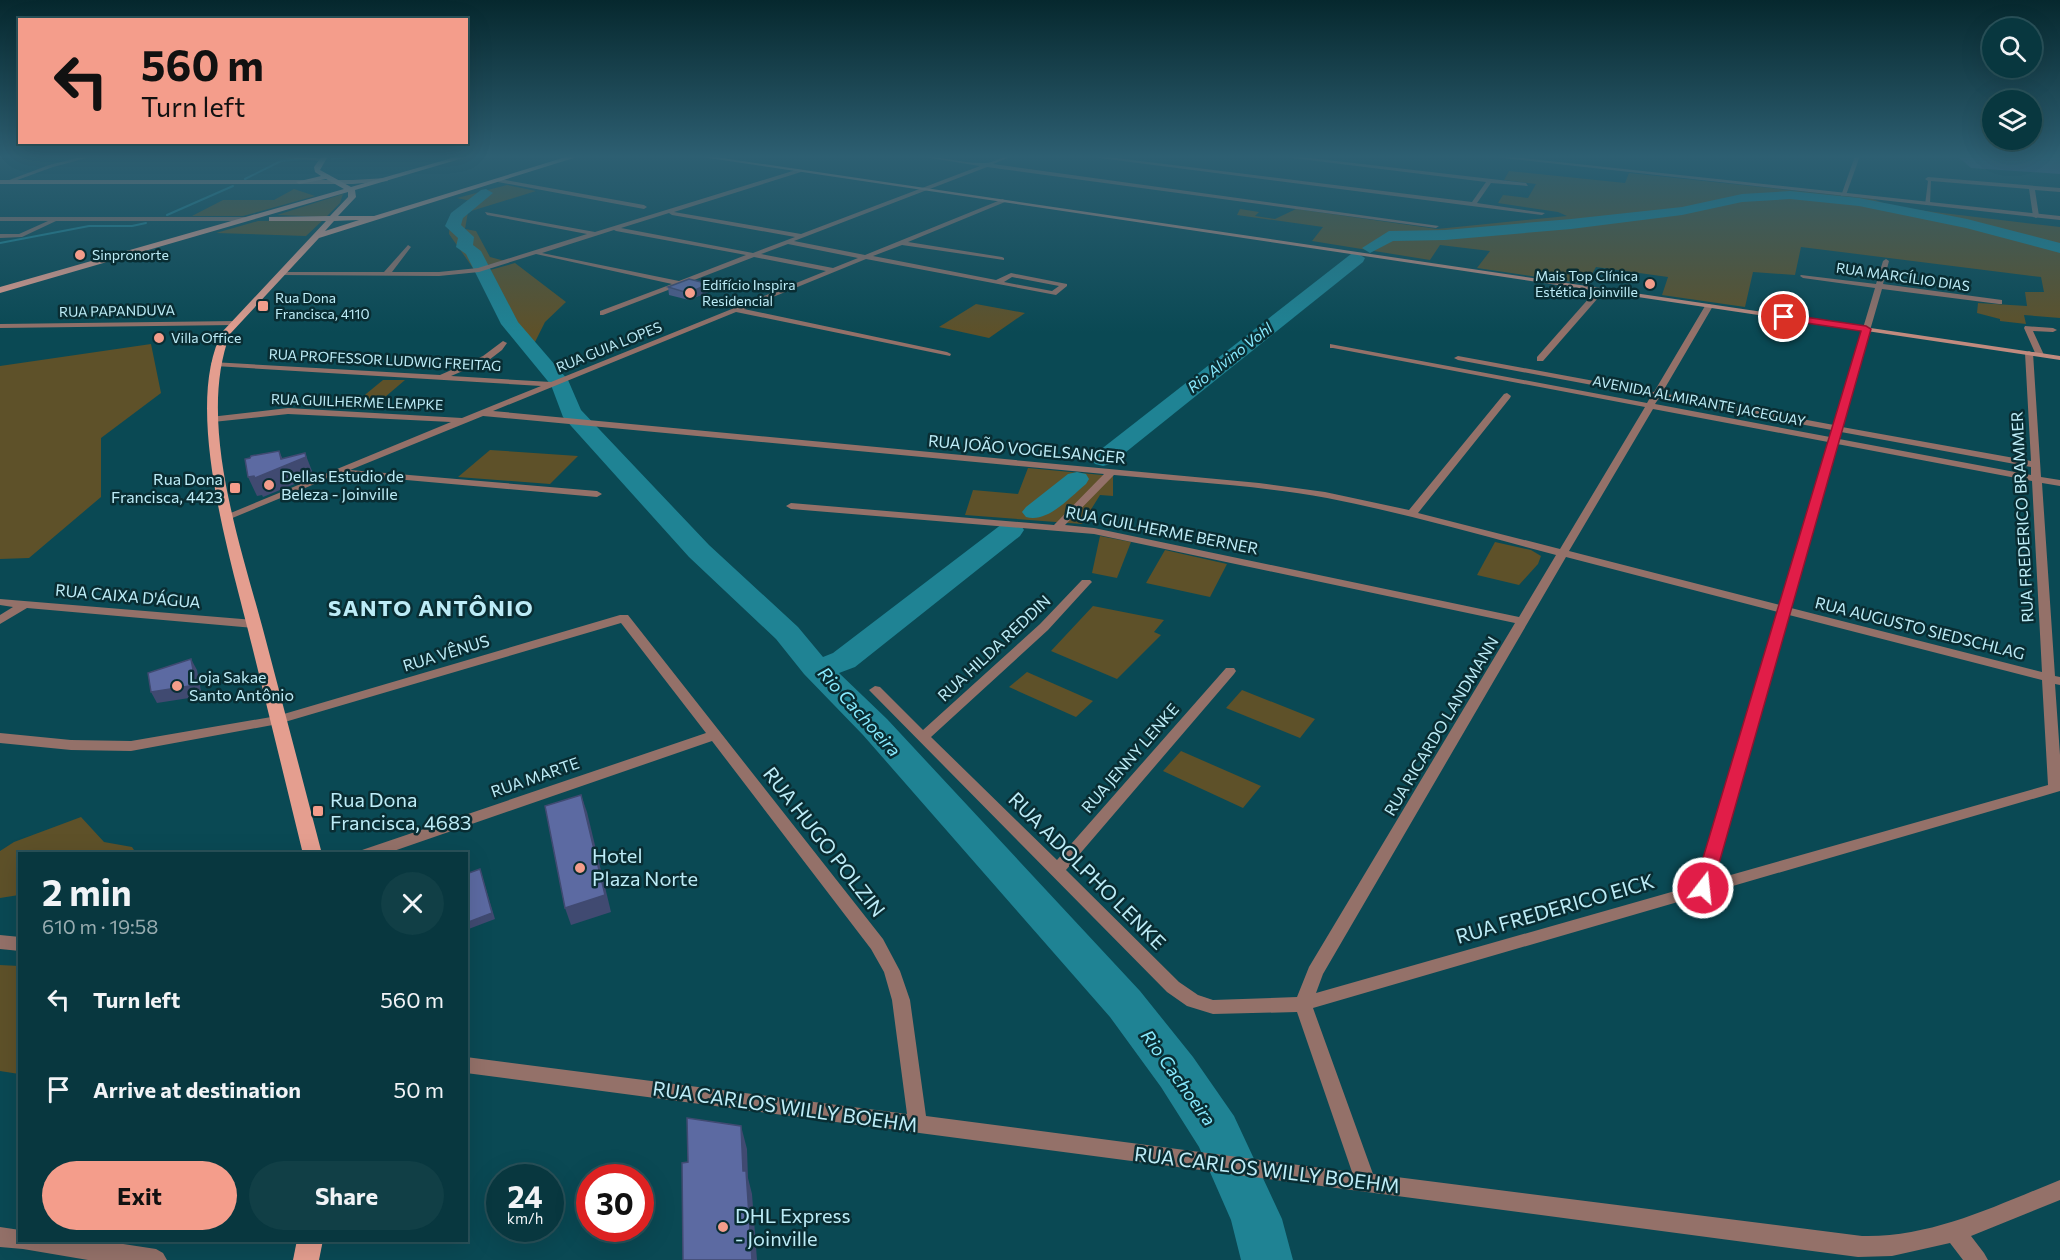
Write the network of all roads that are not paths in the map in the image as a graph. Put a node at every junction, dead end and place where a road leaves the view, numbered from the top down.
1 (263, 215) edge
2 (273, 215) edge
3 (335, 215) edge
4 (388, 215) edge
5 (496, 215) edge
6 (660, 215) edge
7 (684, 215) edge
8 (857, 215) edge
9 (969, 215) edge
10 (1096, 215) edge
11 (1353, 215) edge
12 (2025, 215) edge
13 (2036, 216) joint
14 (332, 218) junction
15 (377, 218) junction
16 (2060, 218) edge
17 (0, 219) edge
18 (57, 219) junction
19 (246, 219) junction
20 (267, 219) junction
21 (1436, 226) dead end
22 (615, 229) junction
23 (597, 235) junction
24 (0, 236) edge
25 (801, 236) junction
26 (314, 237) junction
27 (786, 242) junction
28 (902, 242) junction
29 (408, 247) dead end
30 (537, 254) junction
31 (753, 255) junction
32 (866, 257) junction
33 (1002, 259) dead end
34 (1886, 261) dead end
35 (834, 270) junction
36 (281, 273) junction
37 (386, 274) junction
38 (1803, 276) dead end
39 (998, 282) junction
40 (678, 284) junction
41 (1879, 286) junction
42 (2, 290) edge
43 (1601, 290) junction
44 (1999, 302) dead end
45 (1709, 306) junction
46 (736, 310) junction
47 (603, 313) dead end
48 (234, 323) junction
49 (0, 326) edge
50 (1866, 329) junction
51 (2053, 330) dead end
52 (503, 343) dead end
53 (1333, 346) dead end
54 (2028, 353) junction
55 (947, 354) dead end
56 (2040, 355) junction
57 (1458, 358) dead end
58 (1540, 358) dead end
59 (2060, 358) edge
60 (215, 364) junction
61 (439, 377) junction
62 (559, 382) junction
63 (1508, 396) dead end
64 (1653, 400) junction
65 (482, 413) junction
66 (213, 419) junction
67 (465, 420) junction
68 (1836, 434) junction
69 (2035, 465) junction
70 (337, 472) junction
71 (1112, 472) junction
72 (2036, 478) junction
73 (2060, 483) edge
74 (597, 494) dead end
75 (791, 506) dead end
76 (1411, 514) junction
77 (226, 517) junction
78 (1058, 526) junction
79 (1563, 553) junction
80 (1086, 582) dead end
81 (0, 602) edge
82 (25, 604) junction
83 (1784, 610) junction
84 (624, 618) joint
85 (0, 620) edge
86 (1522, 621) junction
87 (254, 624) junction
88 (1230, 671) dead end
89 (2054, 679) edge
90 (875, 690) dead end
91 (278, 720) junction
92 (714, 735) junction
93 (923, 737) junction
94 (0, 738) edge
95 (2057, 786) edge
96 (312, 852) edge
97 (373, 852) edge
98 (1057, 870) junction
99 (1703, 888) junction
100 (0, 942) edge
101 (18, 944) edge
102 (1303, 1004) junction
103 (468, 1065) edge
104 (918, 1125) junction
105 (1366, 1182) junction
106 (2060, 1190) edge
107 (1954, 1232) junction
108 (0, 1237) edge
109 (18, 1240) edge
110 (39, 1242) edge
111 (310, 1242) edge
112 (156, 1260) edge
113 (306, 1260) edge
114 (1977, 1260) edge

1 - 19 main road
2 - 20 main road
3 - 14 main road
4 - 15 main road
5 - 23 street
6 - 22 street
7 - 25 street
8 - 25 street
9 - 28 street, RUA GUIA LOPES
10 - 43 main road
11 - 21 street
12 - 13 street
13 - 16 street
14 - 15 main road
14 - 20 main road
14 - 26 main road
15 - 26 main road
17 - 18 street
18 - 19 street
18 - 24 street
19 - 42 main road
20 - 42 main road
22 - 23 street
22 - 31 street
23 - 30 street
25 - 27 street
26 - 36 main road
27 - 31 street
27 - 32 street
28 - 32 street, RUA GUIA LOPES
28 - 33 street
29 - 37 street
30 - 37 street
30 - 40 street
31 - 35 street
31 - 40 street
32 - 35 street, RUA GUIA LOPES
32 - 39 street
34 - 41 street
35 - 46 street, RUA GUIA LOPES
36 - 37 street
36 - 48 main road
38 - 41 street, RUA MARCÍLIO DIAS
39 - 39 street
40 - 47 street
41 - 44 street, RUA MARCÍLIO DIAS
41 - 50 street
43 - 45 main road
43 - 58 street
45 - 50 main road
45 - 64 street, RUA RICARDO LANDMANN
46 - 55 street
46 - 62 street, RUA GUIA LOPES
48 - 49 street, RUA PAPANDUVA
48 - 60 main road
50 - 54 main road
50 - 68 street
51 - 56 street
52 - 61 street
53 - 64 street, AVENIDA ALMIRANTE JACEGUAY
54 - 56 main road
54 - 69 street, RUA FREDERICO BRAMMER
56 - 59 main road
57 - 64 street, AVENIDA ALMIRANTE JACEGUAY
60 - 61 street, RUA PROFESSOR LUDWIG FREITAG
60 - 66 main road
61 - 62 street, RUA PROFESSOR LUDWIG FREITAG
62 - 65 street, RUA GUIA LOPES
63 - 76 street
64 - 68 street, AVENIDA ALMIRANTE JACEGUAY
64 - 79 street, RUA RICARDO LANDMANN
65 - 67 street, RUA GUIA LOPES
65 - 71 street, RUA JOÃO VOGELSANGER
66 - 67 street, RUA GUILHERME LEMPKE
66 - 77 main road
67 - 70 street, RUA GUIA LOPES
68 - 69 street, AVENIDA ALMIRANTE JACEGUAY
68 - 72 street, AVENIDA ALMIRANTE JACEGUAY
68 - 83 street
69 - 72 street, RUA FREDERICO BRAMMER
70 - 74 street
70 - 77 street, RUA GUIA LOPES
71 - 76 street, RUA JOÃO VOGELSANGER
71 - 78 street
72 - 73 street, AVENIDA ALMIRANTE JACEGUAY
72 - 89 street, RUA FREDERICO BRAMMER
75 - 78 street, RUA GUILHERME BERNER
76 - 79 street, RUA JOÃO VOGELSANGER
77 - 87 main road
78 - 86 street, RUA GUILHERME BERNER
79 - 83 street, RUA AUGUSTO SIEDSCHLAG
79 - 86 street, RUA RICARDO LANDMANN
80 - 93 street, RUA HILDA REDDIN
81 - 82 street, RUA CAIXA D'ÁGUA
82 - 85 street
82 - 87 street, RUA CAIXA D'ÁGUA
83 - 89 street, RUA AUGUSTO SIEDSCHLAG
83 - 99 street
84 - 91 street, RUA VÊNUS
84 - 92 street, RUA HUGO POLZIN
86 - 102 street, RUA RICARDO LANDMANN
87 - 91 main road
88 - 98 street, RUA JENNY LENKE
89 - 95 street, RUA FREDERICO BRAMMER
90 - 93 street, RUA ADOLPHO LENKE
91 - 94 street, RUA VÊNUS
91 - 96 main road
92 - 97 street, RUA MARTE
92 - 104 street, RUA HUGO POLZIN
93 - 98 street, RUA ADOLPHO LENKE
95 - 99 street, RUA FREDERICO EICK
98 - 102 street, RUA ADOLPHO LENKE
99 - 102 street, RUA FREDERICO EICK
100 - 101 street
102 - 105 street
103 - 104 street, RUA CARLOS WILLY BOEHM
104 - 105 street, RUA CARLOS WILLY BOEHM
105 - 107 street, RUA CARLOS WILLY BOEHM
106 - 107 street, RUA CARLOS WILLY BOEHM
107 - 114 street
108 - 109 street
110 - 112 street
111 - 113 main road

